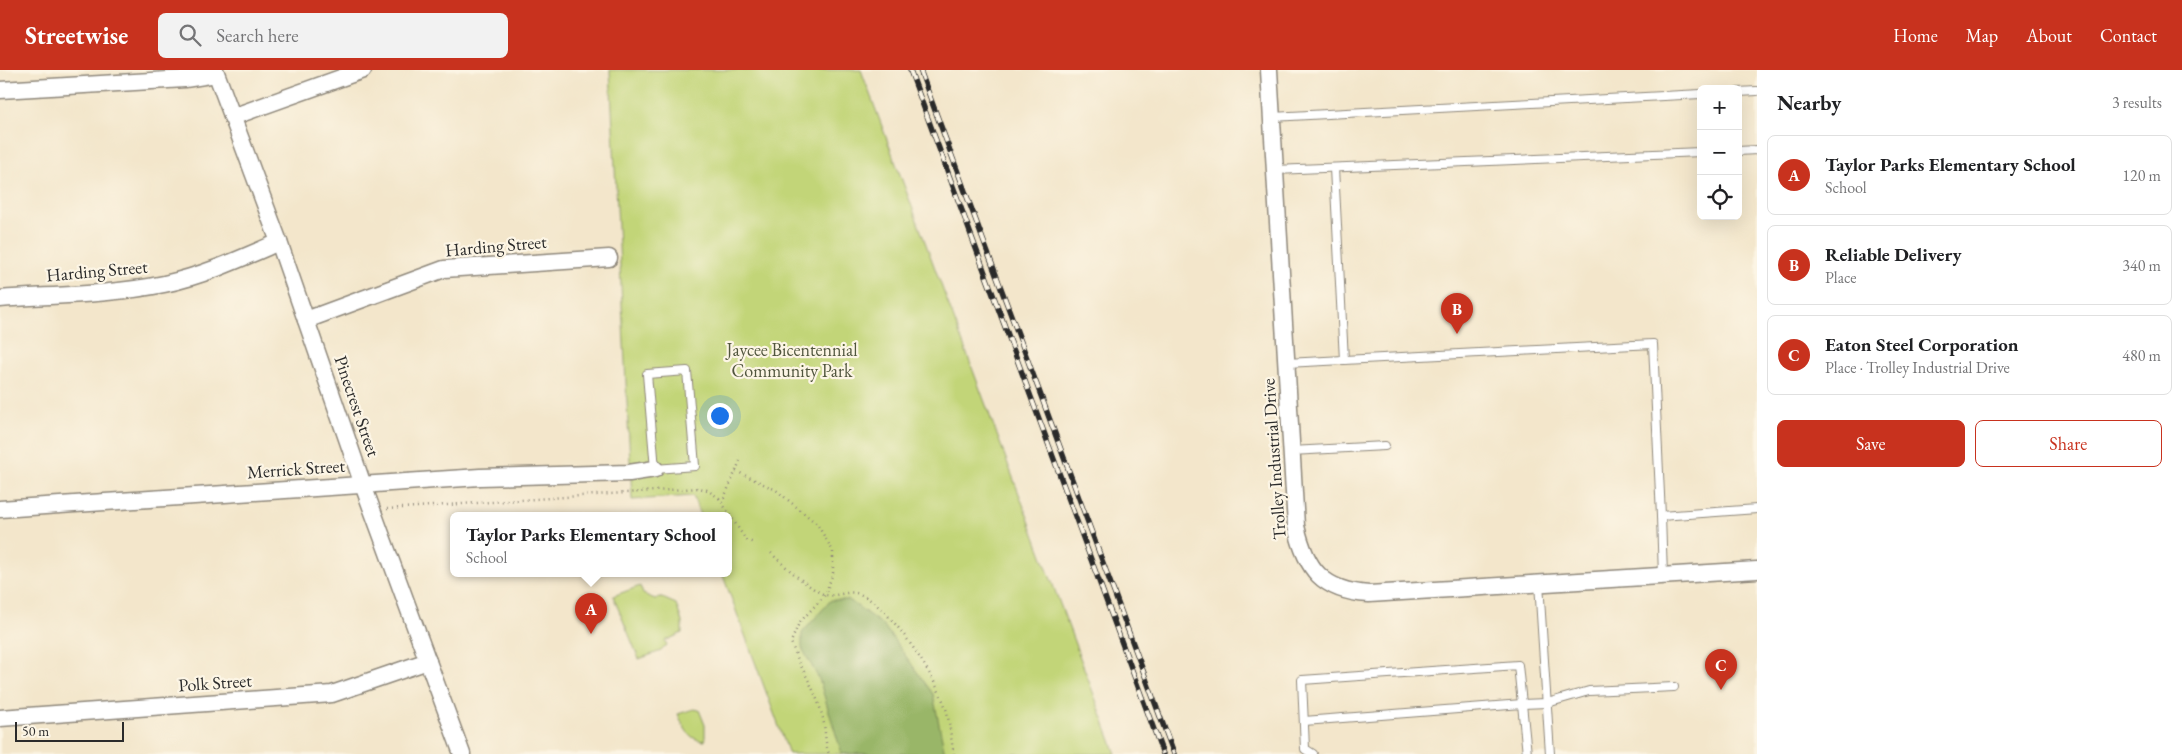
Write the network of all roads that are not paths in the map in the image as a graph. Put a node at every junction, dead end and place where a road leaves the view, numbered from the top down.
1 (363, 70) edge
2 (1269, 70) edge
3 (216, 72) edge
4 (0, 90) edge
5 (1742, 92) edge
6 (1757, 92) edge
7 (1697, 94) edge
8 (232, 117) junction
9 (1272, 117) junction
10 (1757, 150) edge
11 (1742, 151) edge
12 (1697, 152) edge
13 (1334, 168) junction
14 (1275, 170) junction
15 (279, 242) junction
16 (609, 258) dead end
17 (0, 298) edge
18 (306, 320) junction
19 (1344, 360) junction
20 (1286, 363) junction
21 (1385, 446) dead end
22 (1292, 451) junction
23 (654, 469) junction
24 (363, 485) junction
25 (0, 509) edge
26 (1757, 509) edge
27 (1661, 516) junction
28 (1757, 570) edge
29 (1663, 576) junction
30 (1539, 583) junction
31 (428, 661) junction
32 (1674, 687) dead end
33 (1546, 703) junction
34 (1522, 704) junction
35 (0, 718) edge
36 (1304, 721) junction
37 (462, 754) edge
38 (1312, 754) edge
39 (1527, 754) edge
40 (1550, 754) edge

1 - 8 street
2 - 9 street, Trolley Industrial Drive
3 - 4 street
3 - 8 street, Pinecrest Street
5 - 6 lane
7 - 9 lane
8 - 15 street, Pinecrest Street
9 - 14 street, Trolley Industrial Drive
10 - 11 lane
12 - 13 lane
13 - 14 lane
13 - 19 lane
14 - 20 street, Trolley Industrial Drive
15 - 17 street, Harding Street
15 - 18 street, Pinecrest Street
16 - 18 street, Harding Street
18 - 24 street, Pinecrest Street
19 - 20 lane
19 - 27 lane
20 - 22 street, Trolley Industrial Drive
21 - 22 lane
22 - 30 street, Trolley Industrial Drive
23 - 23 lane
23 - 24 street, Merrick Street
24 - 25 street, Merrick Street
24 - 31 street, Pinecrest Street
26 - 27 lane
27 - 29 lane
28 - 29 street, Trolley Industrial Drive
29 - 30 street, Trolley Industrial Drive
30 - 33 lane
31 - 35 street, Polk Street
31 - 37 street, Pinecrest Street
32 - 33 lane
33 - 34 lane
33 - 40 lane
34 - 36 lane
34 - 36 lane
34 - 39 lane
36 - 38 lane

